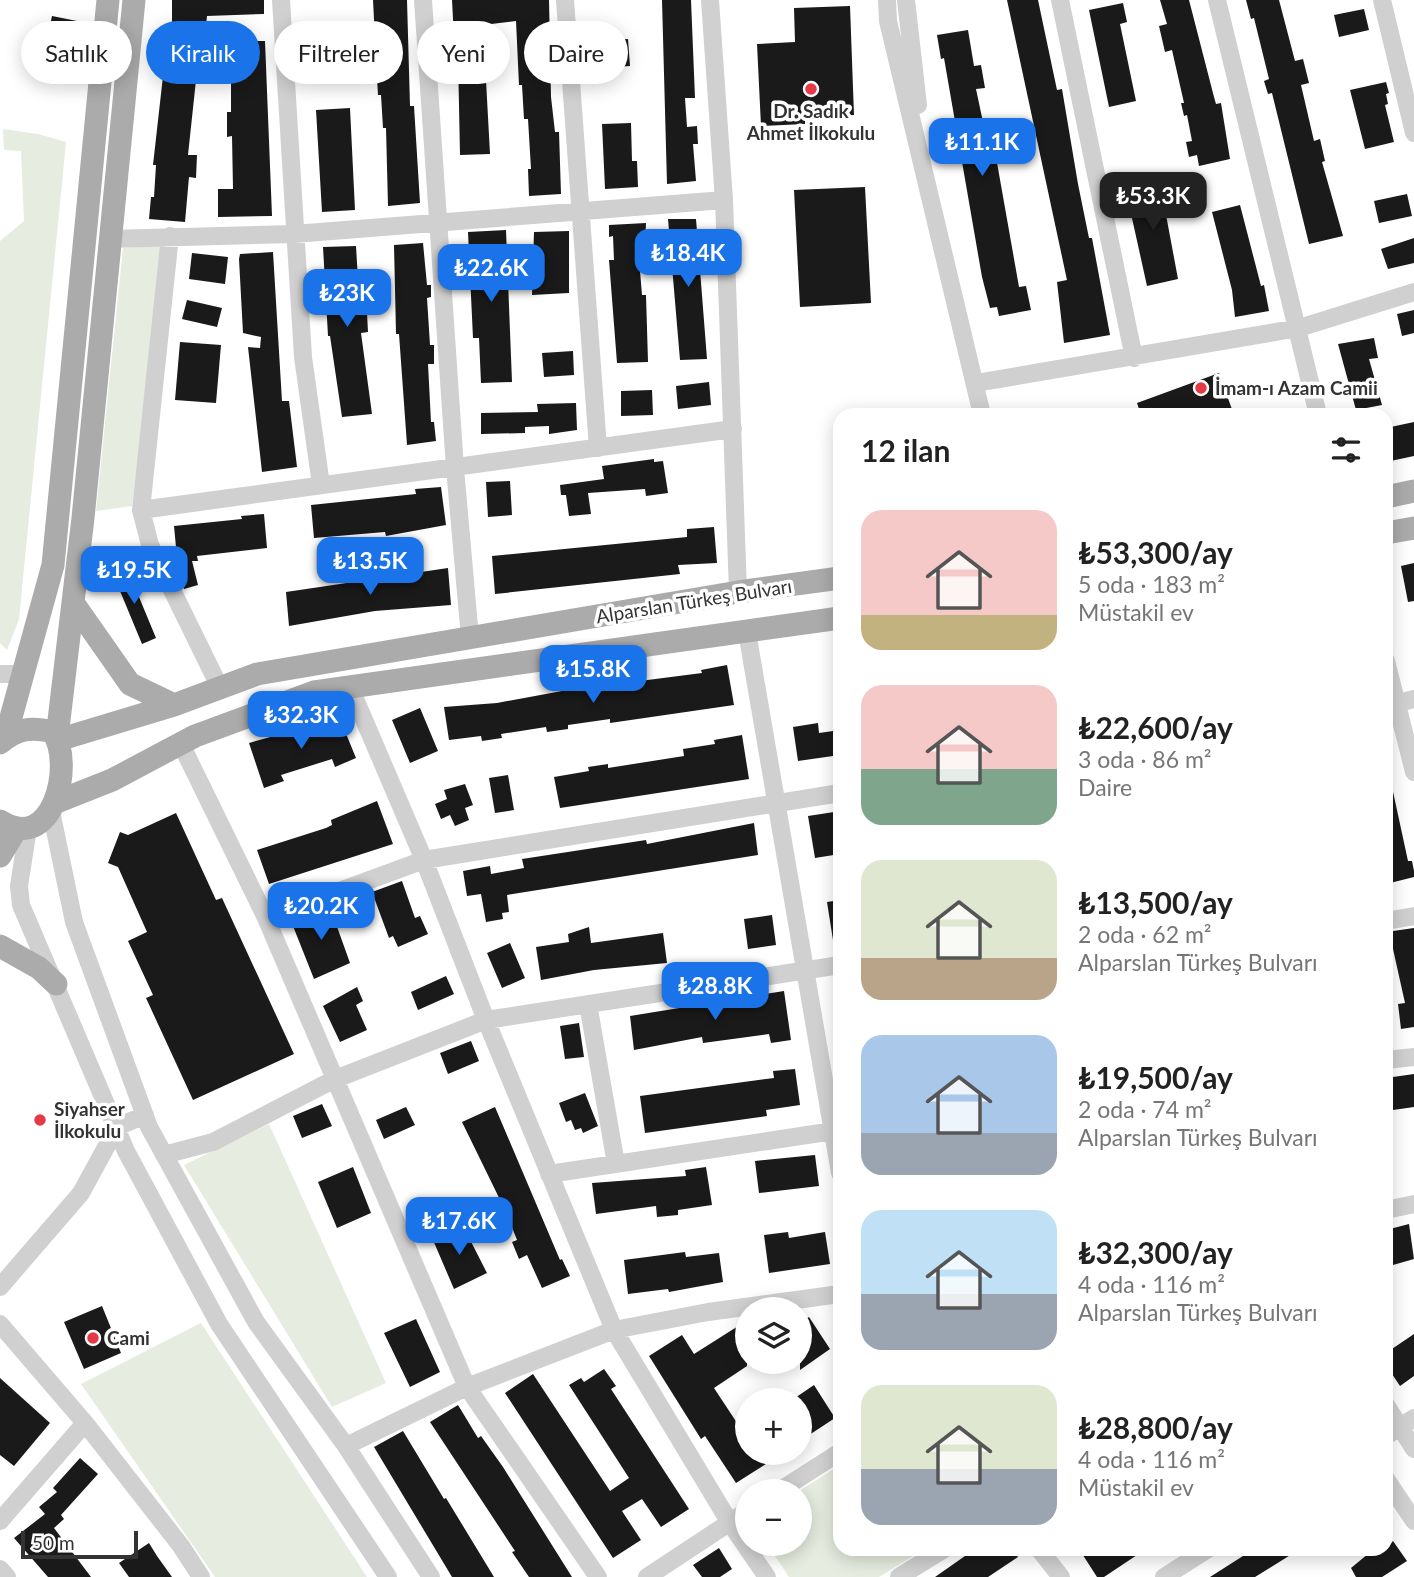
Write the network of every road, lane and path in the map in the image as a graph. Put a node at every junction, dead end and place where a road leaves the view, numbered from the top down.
1 (108, 0) edge
2 (134, 0) edge
3 (281, 0) edge
4 (423, 0) edge
5 (565, 0) edge
6 (710, 0) edge
7 (887, 0) edge
8 (906, 0) edge
9 (1060, 0) edge
10 (1217, 0) edge
11 (1382, 0) edge
12 (1414, 130) edge
13 (724, 200) junction
14 (933, 212) junction
15 (579, 213) junction
16 (440, 224) junction
17 (294, 234) junction
18 (170, 236) junction
19 (110, 239) junction
20 (1414, 292) edge
21 (1299, 328) junction
22 (1135, 358) junction
23 (976, 383) junction
24 (981, 408) edge
25 (1316, 408) edge
26 (733, 429) junction
27 (598, 448) junction
28 (455, 468) junction
29 (321, 485) junction
30 (1414, 491) edge
31 (1393, 496) edge
32 (141, 510) junction
33 (1414, 527) edge
34 (1393, 532) edge
35 (833, 579) edge
36 (738, 592) junction
37 (74, 604) junction
38 (833, 619) edge
39 (747, 632) junction
40 (470, 638) junction
41 (26, 669) junction
42 (0, 674) edge
43 (1393, 684) edge
44 (350, 687) junction
45 (220, 688) junction
46 (1399, 703) edge
47 (174, 705) junction
48 (57, 738) junction
49 (3, 741) edge
50 (181, 744) junction
51 (1414, 772) edge
52 (833, 794) edge
53 (777, 802) junction
54 (52, 807) junction
55 (15, 826) edge
56 (0, 856) edge
57 (424, 860) junction
58 (1414, 916) edge
59 (266, 918) junction
60 (1393, 920) edge
61 (0, 946) edge
62 (833, 966) edge
63 (803, 971) junction
64 (56, 984) junction
65 (588, 1004) junction
66 (486, 1020) junction
67 (1414, 1057) edge
68 (1393, 1059) edge
69 (333, 1080) junction
70 (145, 1115) junction
71 (833, 1116) edge
72 (117, 1127) junction
73 (833, 1131) edge
74 (164, 1155) junction
75 (616, 1164) junction
76 (549, 1174) junction
77 (1414, 1204) edge
78 (1393, 1208) edge
79 (6, 1269) edge
80 (0, 1287) edge
81 (833, 1295) edge
82 (0, 1324) edge
83 (614, 1330) junction
84 (467, 1387) junction
85 (85, 1423) junction
86 (1400, 1427) edge
87 (346, 1446) junction
88 (1414, 1449) edge
89 (833, 1456) edge
90 (798, 1479) edge
91 (1393, 1490) edge
92 (735, 1519) edge
93 (0, 1521) edge
94 (1414, 1521) edge
95 (730, 1522) junction
96 (933, 1556) edge
97 (1044, 1556) edge
98 (1197, 1556) edge
99 (0, 1569) edge
100 (7, 1577) edge
101 (201, 1577) edge
102 (388, 1577) edge
103 (431, 1577) edge
104 (598, 1577) edge
105 (647, 1577) edge
106 (767, 1577) edge
107 (899, 1577) edge
108 (1061, 1577) edge
109 (1164, 1577) edge

1 - 41 main road
2 - 19 main road
3 - 17 street
4 - 16 street
5 - 15 street
6 - 13 street
7 - 14 street
8 - 14 street
9 - 22 street
10 - 21 street
11 - 12 street
13 - 15 street
13 - 26 street
14 - 23 street
15 - 16 street
15 - 27 street
16 - 17 street
16 - 28 street
17 - 18 street
17 - 29 street
18 - 19 street
18 - 32 street
19 - 37 main road
20 - 21 street
21 - 22 street
21 - 25 street
22 - 23 street
23 - 24 street
26 - 27 street
26 - 36 street
27 - 28 street
28 - 29 street
28 - 40 street
29 - 32 street
30 - 31 main road
32 - 45 street
33 - 34 main road
35 - 36 main road, Alparslan Türkeş Bulvarı
36 - 40 main road, Alparslan Türkeş Bulvarı
37 - 47 main road
37 - 48 main road
38 - 39 main road, Alparslan Türkeş Bulvarı
39 - 44 main road, Alparslan Türkeş Bulvarı
39 - 53 street
40 - 45 main road, Alparslan Türkeş Bulvarı
41 - 42 street
41 - 49 main road
43 - 46 street
44 - 50 main road, Alparslan Türkeş Bulvarı
44 - 57 street
45 - 47 main road, Alparslan Türkeş Bulvarı
46 - 51 street
47 - 48 main road, Alparslan Türkeş Bulvarı
48 - 49 main road
48 - 54 main road
50 - 54 main road, Alparslan Türkeş Bulvarı
50 - 59 street
52 - 53 street
53 - 57 street
53 - 63 street
54 - 55 main road, Alparslan Türkeş Bulvarı
54 - 70 street
55 - 56 main road
55 - 64 street
57 - 59 street
57 - 66 street
58 - 60 street
59 - 69 street
61 - 64 main road
62 - 63 street
63 - 65 street
63 - 71 street
64 - 72 street
65 - 66 street
65 - 75 street
66 - 69 street
66 - 76 street
67 - 68 street
69 - 74 street
69 - 84 street
70 - 72 street
70 - 74 street
72 - 79 street
72 - 102 street
73 - 75 street
74 - 87 street
75 - 76 street
76 - 83 street
77 - 78 street
79 - 80 street
81 - 83 street
82 - 85 street
83 - 84 street
83 - 95 street
84 - 87 street
84 - 104 street
85 - 93 street
85 - 101 street
86 - 88 street
87 - 103 street
89 - 90 street
91 - 94 street
92 - 95 street
95 - 105 street
95 - 106 street
96 - 107 street
97 - 108 street
98 - 109 street
99 - 100 street

